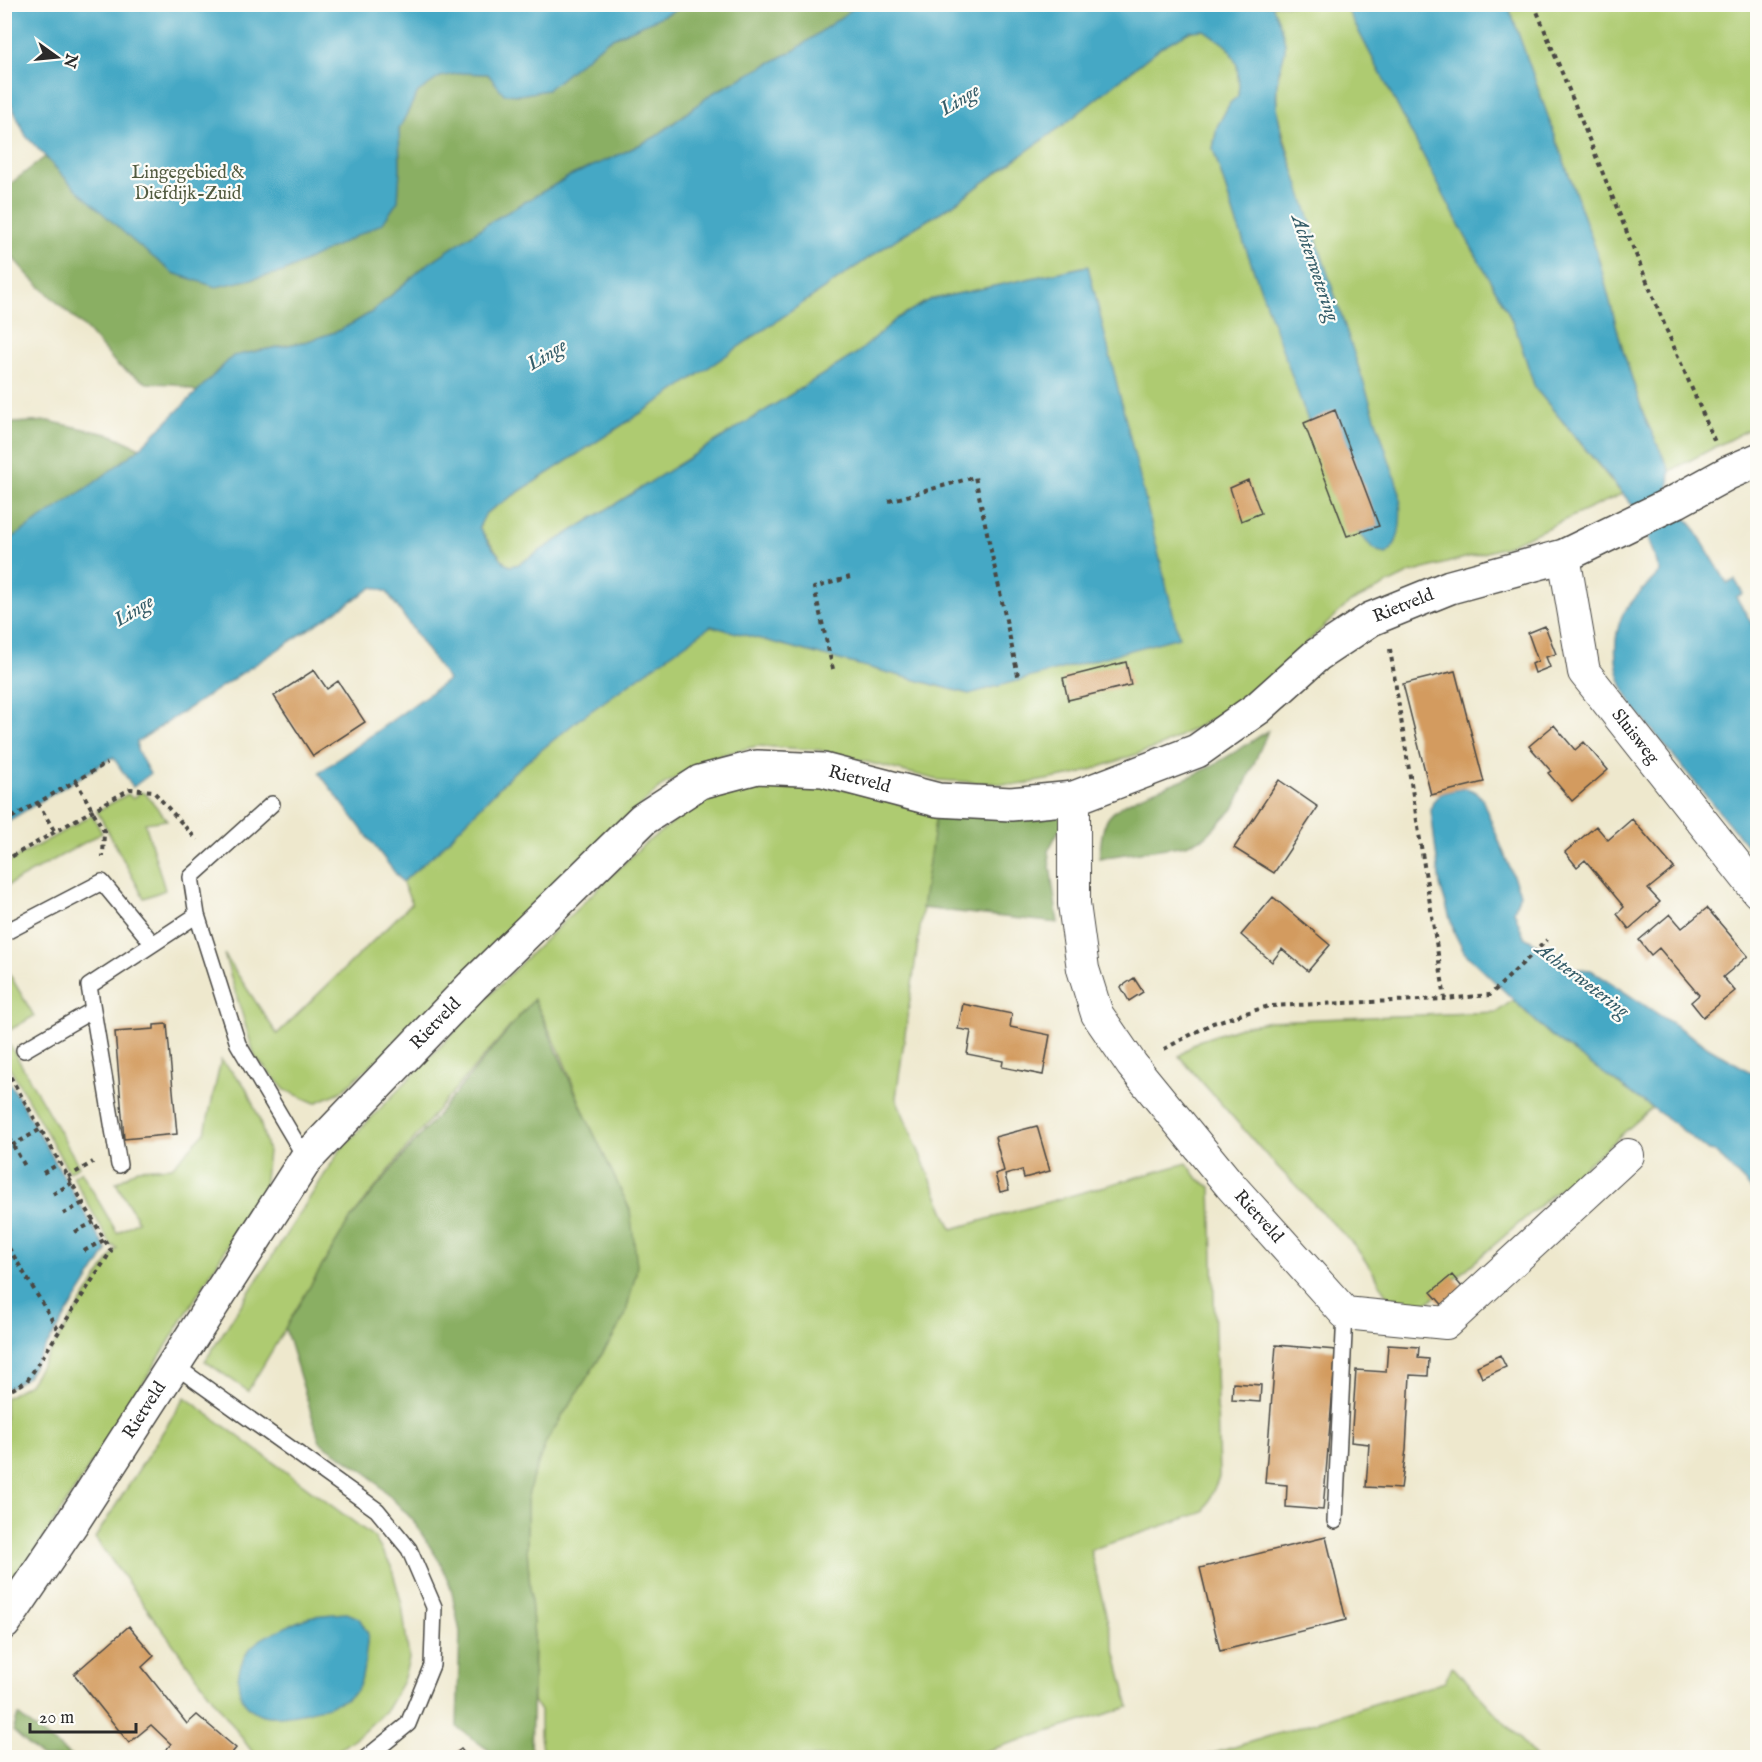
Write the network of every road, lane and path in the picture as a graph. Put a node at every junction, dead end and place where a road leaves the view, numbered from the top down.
1 (1534, 4) edge
2 (1758, 460) edge
3 (1728, 473) junction
4 (888, 501) dead end
5 (1564, 556) junction
6 (850, 577) dead end
7 (1392, 653) dead end
8 (833, 669) dead end
9 (1019, 680) dead end
10 (106, 763) dead end
11 (76, 781) junction
12 (1074, 798) junction
13 (38, 803) junction
14 (272, 804) dead end
15 (93, 810) junction
16 (4, 822) edge
17 (55, 832) junction
18 (213, 857) junction
19 (4, 861) edge
20 (102, 882) junction
21 (1758, 892) edge
22 (197, 915) junction
23 (4, 933) edge
24 (1547, 940) dead end
25 (153, 944) junction
26 (1445, 999) junction
27 (93, 1010) junction
28 (24, 1050) dead end
29 (1132, 1065) junction
30 (4, 1067) edge
31 (41, 1129) junction
32 (4, 1130) edge
33 (14, 1145) junction
34 (4, 1150) edge
35 (1628, 1155) dead end
36 (306, 1159) junction
37 (60, 1163) junction
38 (119, 1165) dead end
39 (25, 1166) dead end
40 (43, 1173) dead end
41 (72, 1183) junction
42 (53, 1194) dead end
43 (83, 1203) junction
44 (63, 1214) dead end
45 (94, 1222) junction
46 (75, 1232) dead end
47 (4, 1240) edge
48 (104, 1240) junction
49 (84, 1251) dead end
50 (1345, 1313) junction
51 (59, 1331) junction
52 (174, 1365) junction
53 (4, 1394) edge
54 (1335, 1521) dead end
55 (4, 1623) edge
56 (4, 1752) edge
57 (10, 1758) edge
58 (366, 1758) edge

1 - 3 path
2 - 3 street, Rietveld
3 - 5 street, Rietveld
4 - 9 path
5 - 12 street, Rietveld
5 - 21 street, Sluisweg
6 - 8 path
7 - 26 path
10 - 11 path
11 - 13 path
11 - 15 path
12 - 29 street, Rietveld
12 - 36 street, Rietveld
13 - 16 path
13 - 17 path
14 - 18 lane
15 - 17 path
15 - 18 path
15 - 20 path
17 - 19 path
18 - 22 lane
20 - 23 lane
20 - 25 lane
22 - 25 lane
22 - 36 lane
24 - 26 path
25 - 27 lane
26 - 29 path
27 - 28 lane
27 - 38 lane
29 - 50 street, Rietveld
30 - 31 path
31 - 33 path
31 - 37 path
32 - 33 path
33 - 34 path
33 - 39 path
35 - 50 street
36 - 52 street, Rietveld
37 - 40 path
37 - 41 path
41 - 42 path
41 - 43 path
43 - 44 path
43 - 45 path
45 - 46 path
45 - 48 path
47 - 51 path
48 - 49 path
48 - 51 path
50 - 54 lane
51 - 53 path
52 - 55 street, Rietveld
52 - 58 lane
56 - 57 path

